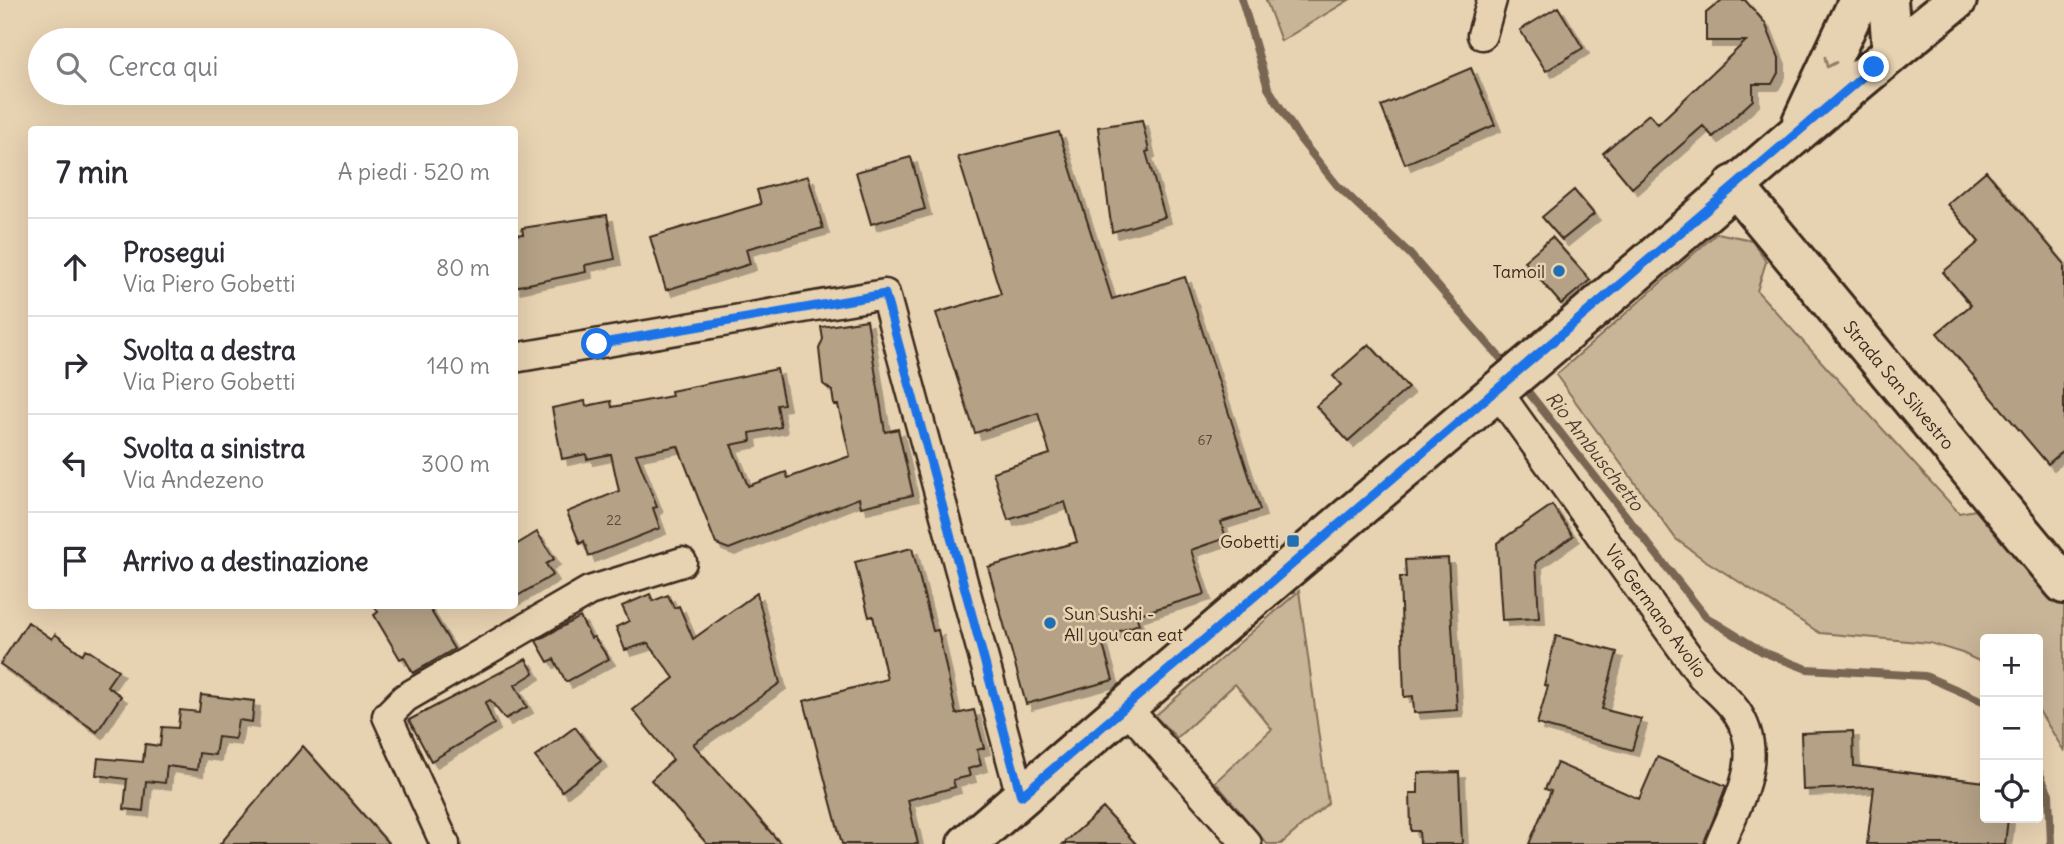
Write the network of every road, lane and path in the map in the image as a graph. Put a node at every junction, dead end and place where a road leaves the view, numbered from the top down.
1 (1493, 0) edge
2 (1869, 0) edge
3 (1957, 0) edge
4 (1482, 35) dead end
5 (1883, 60) junction
6 (1798, 132) junction
7 (1734, 186) junction
8 (518, 357) edge
9 (1497, 391) junction
10 (682, 562) dead end
11 (2064, 584) edge
12 (1125, 706) junction
13 (1021, 796) junction
14 (445, 844) edge
15 (967, 844) edge
16 (1247, 844) edge
17 (1720, 844) edge

1 - 4 street
2 - 5 main road
2 -> 6 main road
3 - 5 main road
5 - 6 main road
6 - 7 main road
7 - 9 main road
7 - 11 main road, Strada San Silvestro
8 - 13 street
9 - 12 main road
9 - 17 street, Via Germano Avolio
10 - 14 street
12 - 13 main road
12 - 16 street
13 - 15 main road

